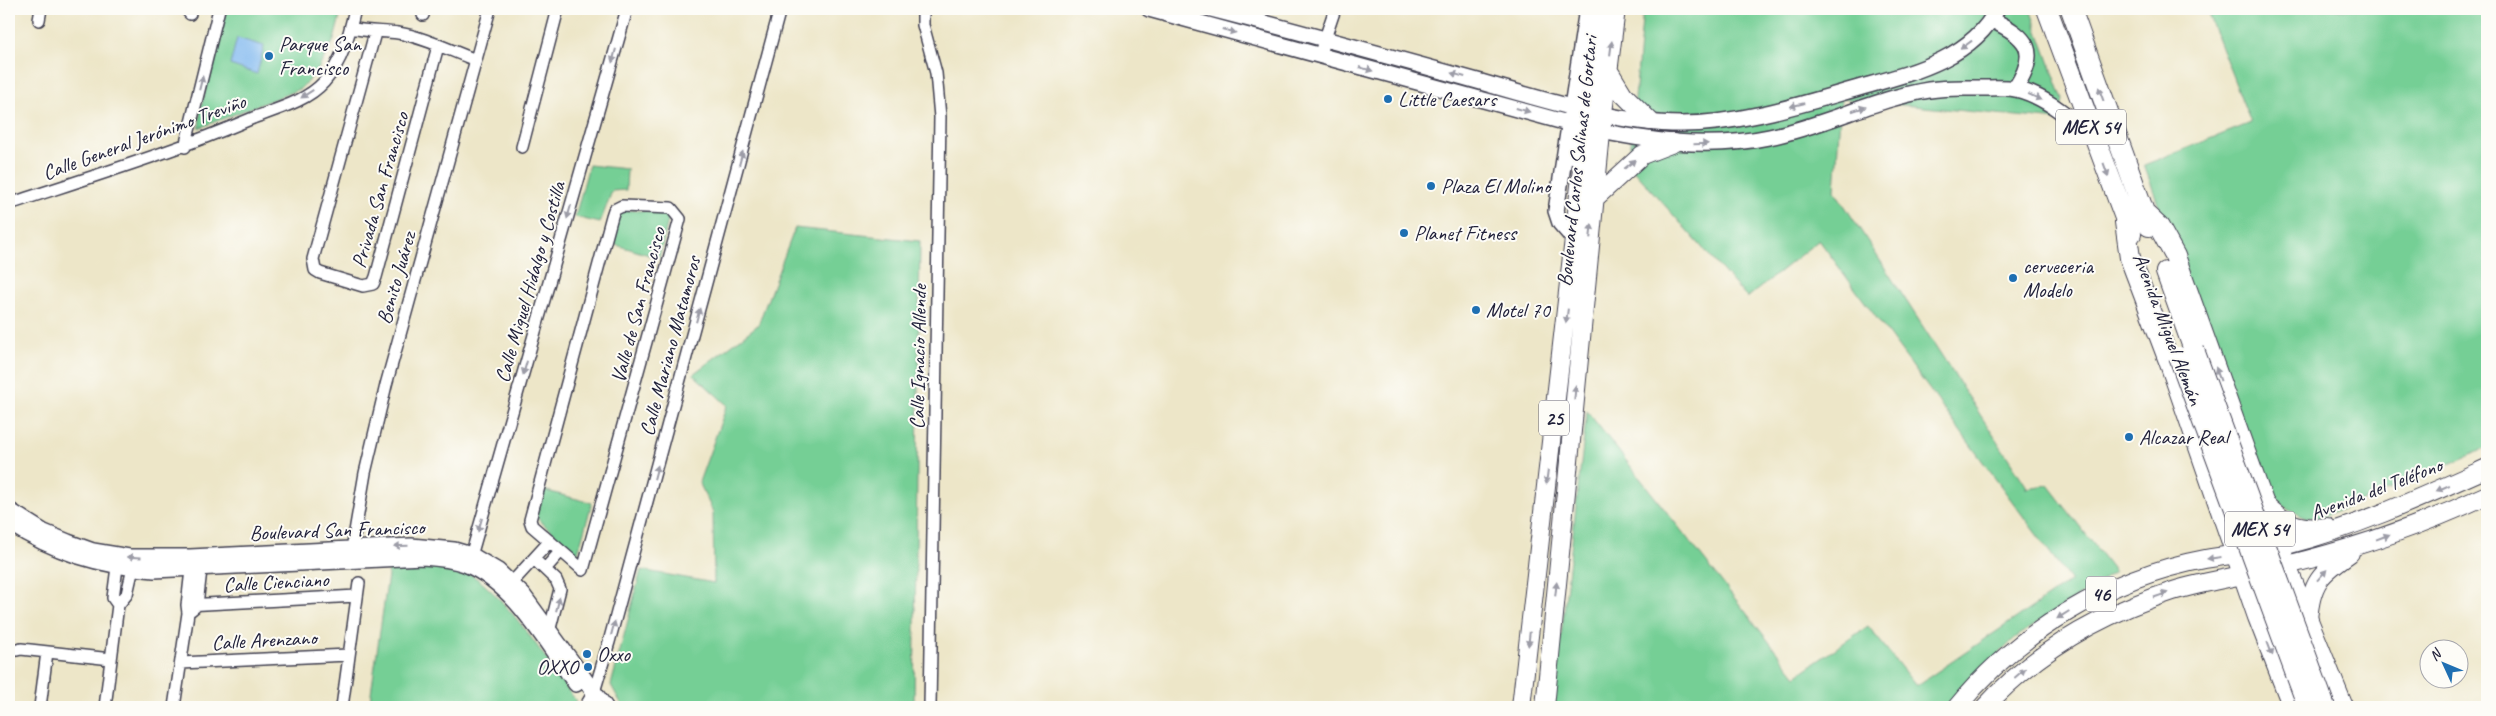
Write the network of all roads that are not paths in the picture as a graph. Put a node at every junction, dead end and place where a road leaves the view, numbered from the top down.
1 (219, 9) edge
2 (355, 9) edge
3 (490, 9) edge
4 (558, 9) edge
5 (626, 9) edge
6 (780, 9) edge
7 (922, 9) edge
8 (1149, 9) edge
9 (1211, 9) edge
10 (1335, 9) edge
11 (1587, 9) edge
12 (1600, 9) edge
13 (1616, 9) edge
14 (2048, 9) edge
15 (2071, 9) edge
16 (1995, 14) edge
17 (1196, 15) edge
18 (351, 28) junction
19 (375, 33) junction
20 (1326, 38) junction
21 (438, 46) junction
22 (1319, 56) junction
23 (476, 60) junction
24 (1578, 69) junction
25 (1609, 72) junction
26 (2015, 89) junction
27 (1544, 99) junction
28 (1587, 119) junction
29 (1650, 121) junction
30 (2095, 139) junction
31 (1673, 143) junction
32 (184, 147) junction
33 (522, 147) dead end
34 (1595, 198) junction
35 (9, 204) edge
36 (2145, 214) junction
37 (2125, 222) junction
38 (1574, 239) junction
39 (2145, 242) junction
40 (2487, 468) edge
41 (2256, 481) junction
42 (2215, 494) junction
43 (2487, 496) edge
44 (2263, 502) junction
45 (9, 510) edge
46 (2379, 516) junction
47 (9, 523) edge
48 (550, 541) junction
49 (2359, 546) junction
50 (560, 551) junction
51 (352, 554) junction
52 (2236, 555) junction
53 (2282, 556) junction
54 (534, 559) junction
55 (470, 560) junction
56 (197, 562) junction
57 (117, 567) junction
58 (133, 568) junction
59 (545, 569) junction
60 (2244, 575) junction
61 (358, 583) dead end
62 (508, 586) junction
63 (357, 596) junction
64 (118, 605) junction
65 (190, 608) junction
66 (2304, 611) junction
67 (2258, 617) junction
68 (548, 636) junction
69 (9, 652) edge
70 (47, 652) junction
71 (348, 655) junction
72 (111, 659) junction
73 (181, 662) junction
74 (590, 702) edge
75 (40, 707) edge
76 (105, 707) edge
77 (174, 707) edge
78 (342, 707) edge
79 (604, 707) edge
80 (930, 707) edge
81 (1521, 707) edge
82 (1545, 707) edge
83 (1957, 707) edge
84 (1985, 707) edge
85 (2293, 707) edge
86 (2308, 707) edge
87 (2325, 707) edge
88 (2343, 707) edge

32 -> 1 street
2 - 18 street, Calle General Jerónimo Treviño
3 - 23 street, Benito Juárez
4 - 33 street
5 -> 55 street, Calle Miguel Hidalgo y Costilla
74 -> 6 street, Calle Mariano Matamoros
7 - 80 street, Calle Ignacio Allende
8 - 17 street
9 - 20 street
10 - 20 street
11 - 24 street
12 - 28 main road, Boulevard Carlos Salinas de Gortari / 25
25 -> 13 main road, Boulevard Carlos Salinas de Gortari / 25
14 - 30 highway, Avenida Miguel Alemán / MEX 54
36 -> 15 highway, Avenida Miguel Alemán / MEX 54
16 - 26 street
16 -> 29 street
17 -> 22 street
18 - 19 street
18 -> 32 street, Calle General Jerónimo Treviño
19 - 21 street
19 - 21 street, Privada San Francisco
20 - 22 street
27 -> 20 street
21 - 23 street
22 -> 28 street
23 - 51 street, Benito Juárez
24 - 27 street
24 - 28 street
25 - 28 main road, Boulevard Carlos Salinas de Gortari / 25
25 - 29 main road
26 -> 30 street
31 -> 26 street
27 - 28 street
28 - 29 street
28 - 31 street
28 - 34 main road, Boulevard Carlos Salinas de Gortari / 25
28 - 38 main road, Boulevard Carlos Salinas de Gortari / 25
28 - 38 street
30 -> 37 highway, Avenida Miguel Alemán / MEX 54
34 -> 31 main road
32 - 35 street, Calle General Jerónimo Treviño
82 -> 34 main road, Boulevard Carlos Salinas de Gortari / 25
36 - 39 highway, Avenida Miguel Alemán / MEX 54
41 -> 36 highway
37 - 39 highway, Avenida Miguel Alemán / MEX 54
37 - 42 highway
38 -> 81 main road, Boulevard Carlos Salinas de Gortari / 25
39 - 86 highway, Avenida Miguel Alemán / MEX 54, bridge
39 - 87 highway, Avenida Miguel Alemán / MEX 54, bridge
40 -> 46 main road, Avenida del Teléfono
41 - 42 highway
41 - 44 highway
42 - 52 highway
49 -> 43 main road, Avenida del Teléfono
44 - 46 main road
44 - 53 highway
56 -> 45 street, Boulevard San Francisco
46 - 53 main road, Avenida del Teléfono
47 - 57 street, Boulevard San Francisco
48 - 50 street, Valle de San Francisco
48 - 50 street, Valle de San Francisco
48 - 54 street
49 - 53 main road, Avenida del Teléfono
66 -> 49 main road
50 - 59 street
51 - 55 street, Boulevard San Francisco
51 - 56 street, Boulevard San Francisco
52 - 53 main road, 46
52 - 60 highway
52 -> 83 main road, 46
53 - 60 main road, 46
53 - 66 highway
54 - 59 street
54 - 62 street
55 - 62 street, Boulevard San Francisco
56 - 58 street, Boulevard San Francisco
56 - 65 street
57 - 58 street, Boulevard San Francisco
57 - 64 street
58 - 64 street
68 -> 59 street
60 - 67 highway
84 -> 60 main road, 46
61 - 63 street
62 - 68 street, Boulevard San Francisco
63 - 65 street, Calle Cienciano
63 - 71 street
64 - 72 street
65 - 73 street
66 - 67 highway
66 - 88 highway
67 -> 85 highway
68 - 74 street, Boulevard San Francisco
69 - 70 street
70 - 72 street
70 - 75 street
71 - 73 street, Calle Arenzano
71 - 78 street
72 - 76 street
73 - 77 street
74 - 79 street, Boulevard San Francisco

